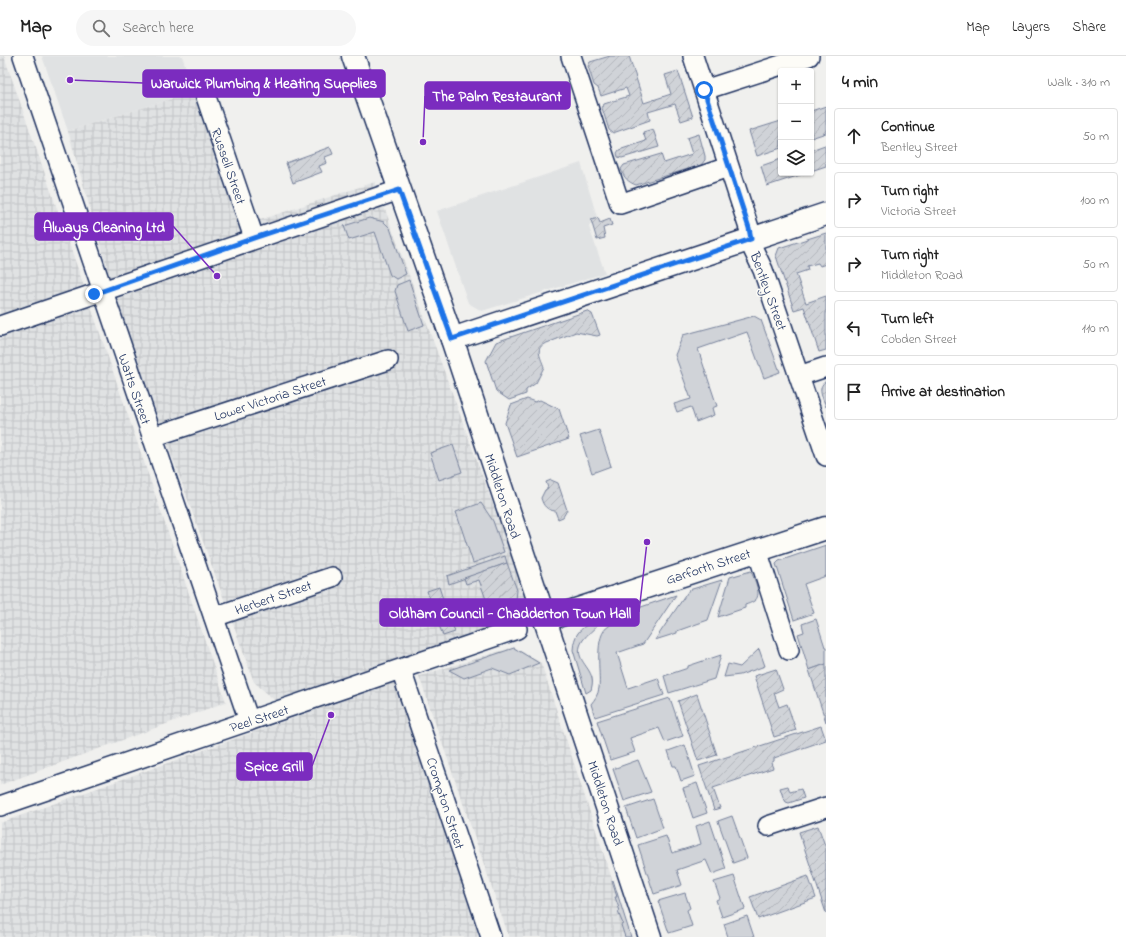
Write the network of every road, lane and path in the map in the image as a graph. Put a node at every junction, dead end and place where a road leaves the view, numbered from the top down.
1 (22, 56) edge
2 (353, 56) edge
3 (571, 56) edge
4 (693, 56) edge
5 (809, 56) edge
6 (704, 90) junction
7 (205, 94) dead end
8 (728, 167) junction
9 (399, 190) junction
10 (826, 214) edge
11 (254, 238) junction
12 (751, 239) junction
13 (102, 291) junction
14 (0, 326) edge
15 (452, 339) junction
16 (388, 360) dead end
17 (826, 367) edge
18 (799, 376) junction
19 (152, 437) junction
20 (826, 456) edge
21 (826, 528) edge
22 (757, 550) junction
23 (332, 576) dead end
24 (214, 617) junction
25 (545, 620) junction
26 (517, 629) dead end
27 (789, 650) dead end
28 (401, 670) junction
29 (249, 721) junction
30 (0, 806) edge
31 (826, 807) edge
32 (768, 826) dead end
33 (491, 937) edge
34 (650, 937) edge

1 - 13 street, Watts Street
2 - 9 main road, Middleton Road
3 - 8 street
4 - 6 street, Bentley Street
5 - 6 street
6 - 8 street, Bentley Street
7 - 11 street, Russell Street
8 - 12 street, Bentley Street
9 - 11 street
9 - 15 main road, Middleton Road
10 - 12 main road
11 - 13 street
12 - 15 main road
12 - 18 street, Bentley Street
13 - 14 street
13 - 19 street, Watts Street
15 - 25 main road, Middleton Road
16 - 19 street, Lower Victoria Street
17 - 18 street
18 - 20 street, Bentley Street
19 - 24 street, Watts Street
21 - 22 main road, Garforth Street
22 - 25 main road, Garforth Street
22 - 27 street
23 - 24 street, Herbert Street
24 - 29 street, Watts Street
25 - 34 main road, Middleton Road
26 - 28 street, Peel Street
28 - 29 street, Peel Street
28 - 33 street, Crompton Street
29 - 30 street, Peel Street
31 - 32 street

